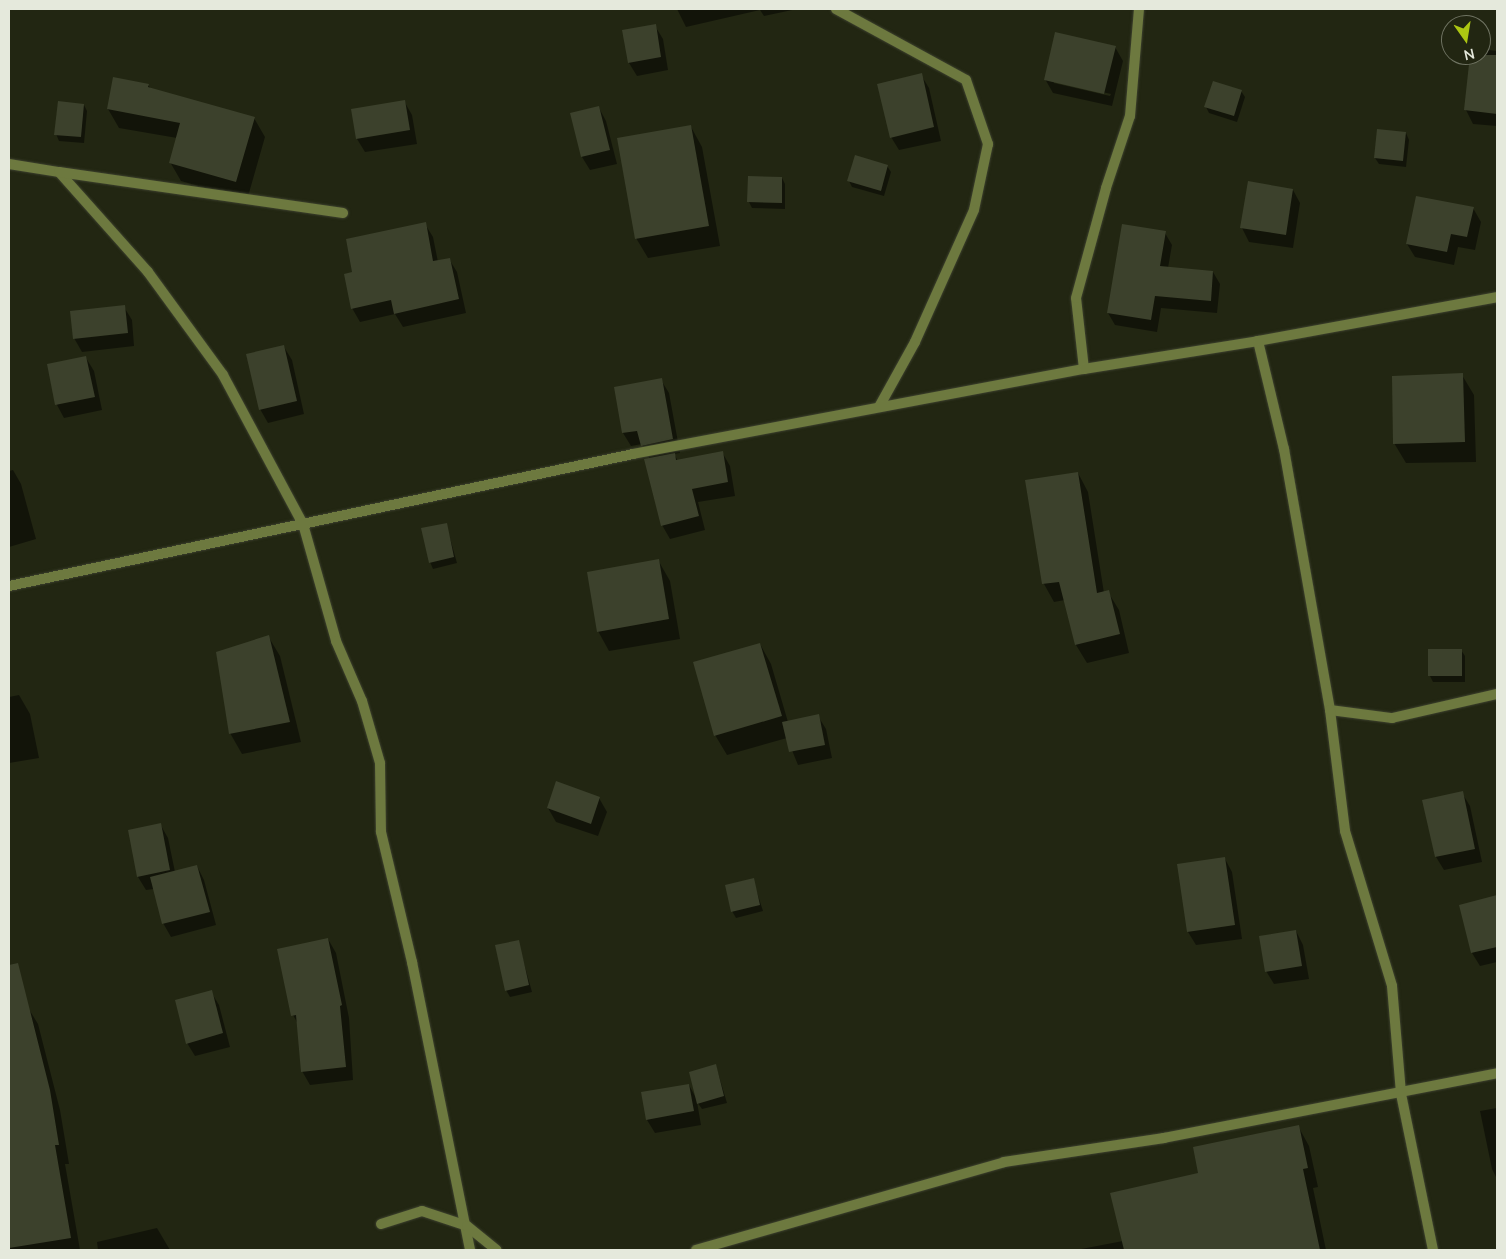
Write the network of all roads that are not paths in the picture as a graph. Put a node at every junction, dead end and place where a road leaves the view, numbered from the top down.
1 (836, 9) edge
2 (1139, 9) edge
3 (9, 164) edge
4 (59, 172) junction
5 (343, 213) dead end
6 (1497, 297) edge
7 (1258, 341) junction
8 (1084, 368) junction
9 (879, 407) junction
10 (303, 524) junction
11 (9, 586) edge
12 (1497, 694) edge
13 (1330, 710) junction
14 (1497, 1073) edge
15 (1402, 1094) junction
16 (381, 1224) dead end
17 (467, 1226) junction
18 (470, 1250) edge
19 (497, 1250) edge
20 (696, 1250) edge
21 (1433, 1250) edge

1 - 9 street
2 - 8 street
3 - 4 street
4 - 5 street
4 - 10 street
6 - 7 street
7 - 8 street
7 - 13 street
8 - 9 street
9 - 10 street
10 - 11 street
10 - 17 street
12 - 13 street
13 - 15 street
14 - 15 street
15 - 20 street
15 - 21 street
16 - 17 street
17 - 18 street
17 - 19 street

